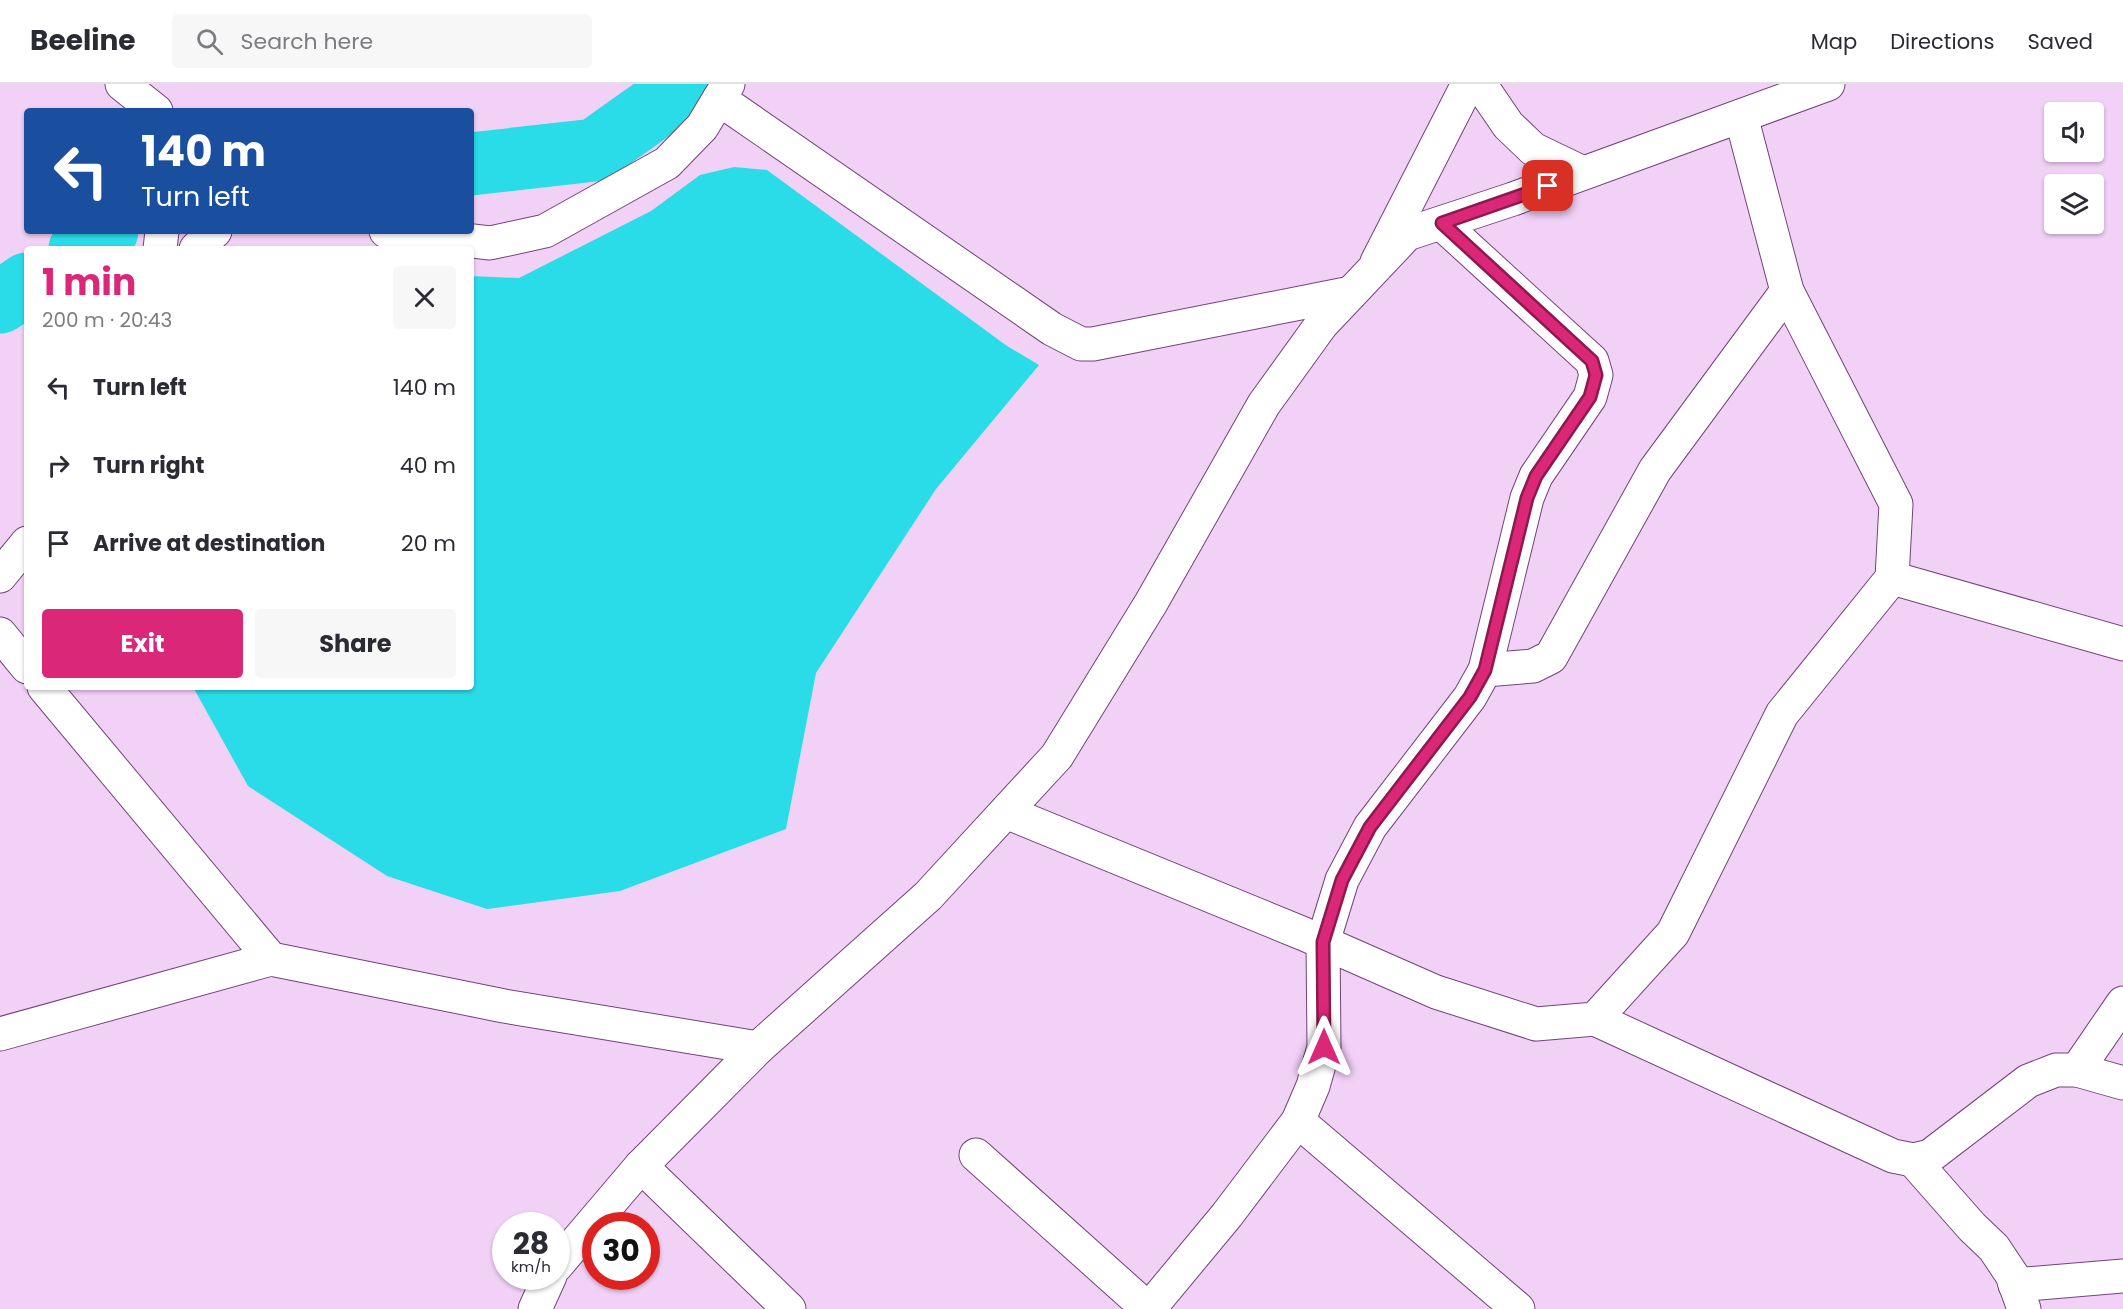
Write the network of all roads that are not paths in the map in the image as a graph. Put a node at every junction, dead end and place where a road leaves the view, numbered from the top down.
1 (122, 84) edge
2 (161, 84) edge
3 (1468, 84) edge
4 (1480, 84) edge
5 (1828, 84) edge
6 (724, 92) edge
7 (152, 108) edge
8 (157, 108) edge
9 (1741, 116) junction
10 (1583, 173) junction
11 (1442, 223) junction
12 (212, 234) edge
13 (412, 234) edge
14 (199, 246) edge
15 (1362, 282) junction
16 (1787, 291) junction
17 (24, 547) edge
18 (0, 576) edge
19 (1892, 578) junction
20 (0, 634) edge
21 (2123, 644) edge
22 (24, 663) edge
23 (1485, 670) junction
24 (47, 690) edge
25 (1006, 812) junction
26 (1323, 942) junction
27 (271, 959) junction
28 (2123, 1003) edge
29 (1595, 1019) junction
30 (0, 1034) edge
31 (758, 1048) junction
32 (2077, 1070) junction
33 (2123, 1083) edge
34 (1298, 1121) junction
35 (976, 1155) dead end
36 (1913, 1160) junction
37 (641, 1166) junction
38 (570, 1250) edge
39 (2123, 1276) edge
40 (544, 1290) edge
41 (2020, 1297) edge
42 (535, 1309) edge
43 (789, 1309) edge
44 (1148, 1309) edge
45 (1518, 1309) edge

1 - 7 street
2 - 8 street
3 - 15 street
4 - 10 street
5 - 9 street
6 - 13 street
6 - 15 street
9 - 10 street
9 - 16 street
10 - 11 street
11 - 15 street
11 - 23 street
12 - 14 street
15 - 25 street
16 - 19 street
16 - 23 street
17 - 18 street
19 - 21 street
19 - 29 street
20 - 22 street
23 - 26 street
24 - 27 street
25 - 26 street
25 - 31 street
26 - 29 street
26 - 34 street
27 - 30 street
27 - 31 street
28 - 32 street
29 - 36 street
31 - 37 street
32 - 33 street
32 - 36 street
34 - 44 street
34 - 45 street
35 - 44 street
36 - 41 street
37 - 38 street
37 - 43 street
39 - 41 street
40 - 42 street

